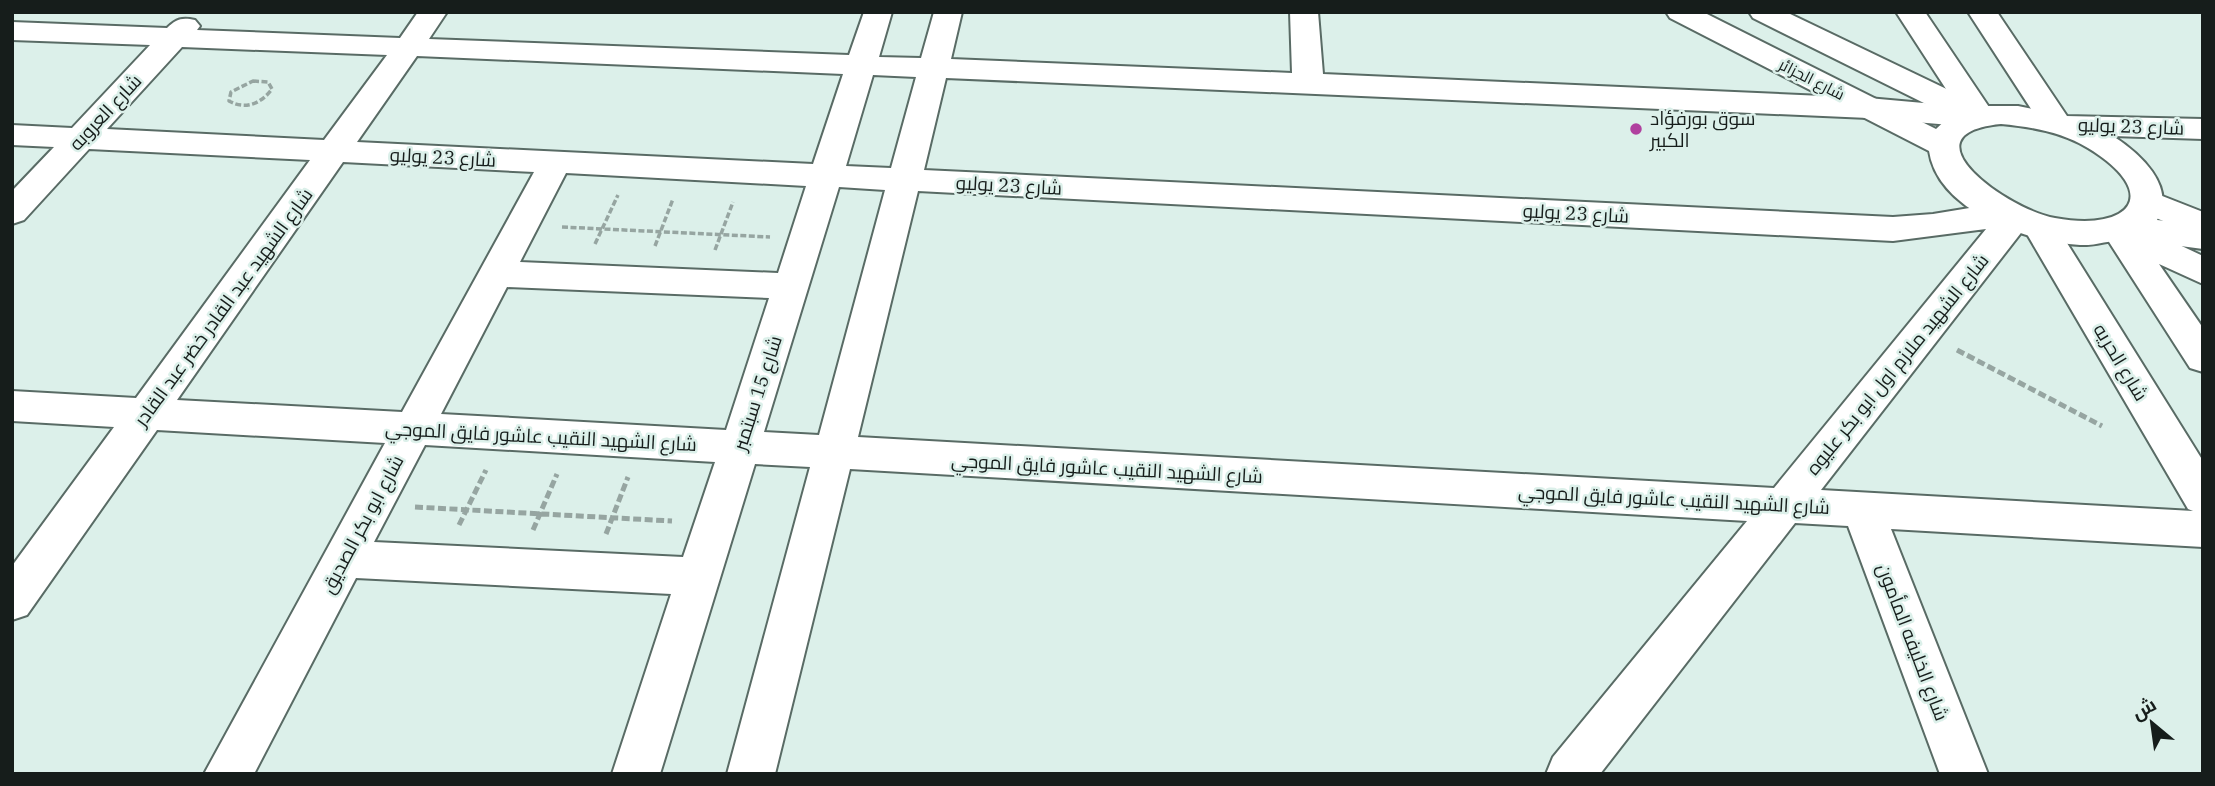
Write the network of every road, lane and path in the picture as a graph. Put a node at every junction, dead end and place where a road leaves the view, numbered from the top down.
1 (197, 12) edge
2 (433, 12) edge
3 (878, 12) edge
4 (948, 12) edge
5 (1304, 12) edge
6 (1679, 12) edge
7 (1763, 12) edge
8 (1910, 12) edge
9 (1982, 12) edge
10 (12, 31) edge
11 (174, 38) junction
12 (408, 47) junction
13 (861, 65) junction
14 (934, 68) junction
15 (1308, 83) junction
16 (264, 99) joint
17 (1868, 108) junction
18 (1976, 117) junction
19 (2057, 123) junction
20 (2203, 129) edge
21 (12, 135) edge
22 (81, 138) junction
23 (1945, 146) junction
24 (334, 151) junction
25 (556, 162) junction
26 (631, 166) junction
27 (685, 169) junction
28 (743, 172) junction
29 (826, 176) junction
30 (905, 180) junction
31 (2147, 201) junction
32 (12, 212) edge
33 (2020, 220) junction
34 (522, 225) junction
35 (2203, 226) edge
36 (602, 229) junction
37 (2122, 230) junction
38 (661, 232) junction
39 (721, 235) junction
40 (2203, 237) edge
41 (806, 239) junction
42 (2203, 271) edge
43 (495, 274) junction
44 (581, 277) junction
45 (641, 279) junction
46 (703, 283) junction
47 (791, 286) junction
48 (1922, 332) junction
49 (2203, 358) edge
50 (12, 406) edge
51 (146, 414) junction
52 (2102, 426) dead end
53 (413, 429) junction
54 (504, 434) junction
55 (573, 438) junction
56 (642, 442) junction
57 (740, 447) junction
58 (834, 452) junction
59 (2203, 498) edge
60 (372, 505) junction
61 (1784, 506) junction
62 (467, 510) junction
63 (1863, 510) junction
64 (540, 514) junction
65 (613, 518) junction
66 (716, 523) junction
67 (2203, 529) edge
68 (344, 559) junction
69 (440, 563) junction
70 (516, 568) junction
71 (592, 571) junction
72 (699, 577) junction
73 (12, 601) edge
74 (228, 774) edge
75 (636, 774) edge
76 (751, 774) edge
77 (1570, 774) edge
78 (1964, 774) edge

1 - 11 street, شارع العروبه
2 - 12 street, شارع الشهيد عبد القادر خضر عبد القادر
3 - 13 street, شارع 15 سبتمبر
4 - 14 street
5 - 15 street
6 - 17 street, شارع الجزائر
7 - 18 street, شارع الجزائر
8 - 18 street
9 - 19 street
10 - 11 street
11 - 12 street
11 - 22 street, شارع العروبه
12 - 13 street
12 - 24 street, شارع الشهيد عبد القادر خضر عبد القادر
13 - 14 street
13 - 29 street, شارع 15 سبتمبر
14 - 15 street
14 - 30 street
15 - 17 street
16 - 16 path
17 - 18 street
17 - 23 street, شارع الجزائر
18 - 19 street
18 - 23 street
19 - 20 street, شارع 23 يوليو
19 - 31 street
21 - 22 street, شارع 23 يوليو
22 - 24 street, شارع 23 يوليو
22 - 32 street, شارع العروبه
23 - 33 street
24 - 25 street, شارع 23 يوليو
24 - 51 street, شارع الشهيد عبد القادر خضر عبد القادر
25 - 26 street, شارع 23 يوليو
25 - 34 street, شارع ابو بكر الصديق
26 - 27 street, شارع 23 يوليو
26 - 36 path
27 - 28 street, شارع 23 يوليو
27 - 38 path
28 - 29 street, شارع 23 يوليو
28 - 39 path
29 - 30 street, شارع 23 يوليو
29 - 41 street, شارع 15 سبتمبر
30 - 33 street, شارع 23 يوليو
30 - 58 street
31 - 35 street
31 - 37 street
33 - 37 street
33 - 48 street, شارع الشهيد ملازم اول ابو بكر عليوه
33 - 59 street, شارع الحريه
34 - 36 path
34 - 43 street, شارع ابو بكر الصديق
36 - 38 path
36 - 44 path
37 - 40 street
37 - 42 street
37 - 49 street
38 - 39 path
38 - 45 path
39 - 41 path
39 - 46 path
41 - 47 street, شارع 15 سبتمبر
43 - 44 street
43 - 53 street, شارع ابو بكر الصديق
44 - 45 street
45 - 46 street
46 - 47 street
47 - 57 street, شارع 15 سبتمبر
48 - 52 path
48 - 61 street, شارع الشهيد ملازم اول ابو بكر عليوه
50 - 51 street, شارع الشهيد النقيب عاشور فايق الموجي
51 - 53 street, شارع الشهيد النقيب عاشور فايق الموجي
51 - 73 street, شارع الشهيد عبد القادر خضر عبد القادر
53 - 54 street, شارع الشهيد النقيب عاشور فايق الموجي
53 - 60 street, شارع ابو بكر الصديق
54 - 55 street, شارع الشهيد النقيب عاشور فايق الموجي
54 - 62 path
55 - 56 street, شارع الشهيد النقيب عاشور فايق الموجي
55 - 64 path
56 - 57 street, شارع الشهيد النقيب عاشور فايق الموجي
56 - 65 path
57 - 58 street, شارع الشهيد النقيب عاشور فايق الموجي
57 - 66 street, شارع 15 سبتمبر
58 - 61 street, شارع الشهيد النقيب عاشور فايق الموجي
58 - 76 street
60 - 62 path
60 - 68 street, شارع ابو بكر الصديق
61 - 63 street, شارع الشهيد النقيب عاشور فايق الموجي
61 - 77 street, شارع الشهيد ملازم اول ابو بكر عليوه
62 - 64 path
62 - 69 path
63 - 67 street, شارع الشهيد النقيب عاشور فايق الموجي
63 - 78 street, شارع الخليفه المأمون
64 - 65 path
64 - 70 path
65 - 66 path
65 - 71 path
66 - 72 street, شارع 15 سبتمبر
68 - 69 street
68 - 74 street, شارع ابو بكر الصديق
69 - 70 street
70 - 71 street
71 - 72 street
72 - 75 street, شارع 15 سبتمبر

